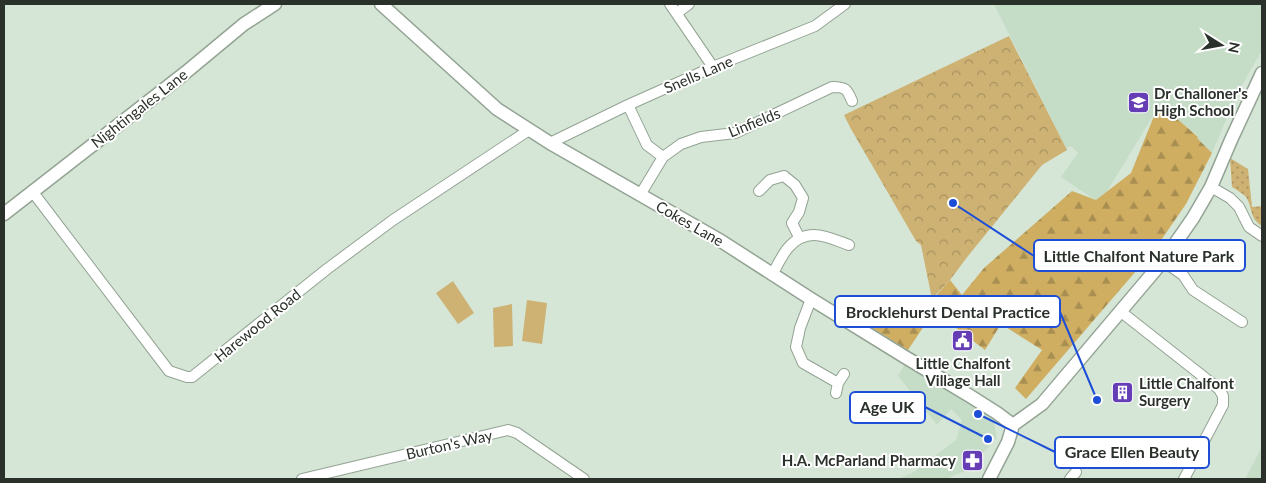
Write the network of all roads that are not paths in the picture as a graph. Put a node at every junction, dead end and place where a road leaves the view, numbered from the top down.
1 (275, 4) edge
2 (381, 4) edge
3 (670, 4) edge
4 (689, 4) edge
5 (845, 4) edge
6 (677, 13) junction
7 (713, 67) junction
8 (1262, 74) edge
9 (852, 101) dead end
10 (628, 105) junction
11 (529, 130) junction
12 (550, 143) junction
13 (663, 157) junction
14 (1211, 187) junction
15 (32, 191) junction
16 (759, 191) dead end
17 (640, 195) junction
18 (4, 214) edge
19 (1262, 236) edge
20 (799, 237) junction
21 (849, 245) dead end
22 (1163, 261) junction
23 (772, 275) junction
24 (811, 299) junction
25 (1120, 311) junction
26 (1242, 322) dead end
27 (840, 384) dead end
28 (1013, 425) junction
29 (302, 479) edge
30 (584, 479) edge
31 (989, 479) edge
32 (1184, 479) edge

1 - 15 main road, Nightingales Lane
2 - 11 main road, Cokes Lane
3 - 6 street
4 - 6 street
5 - 7 street, Snells Lane
6 - 7 street
7 - 10 street, Snells Lane
8 - 14 main road
9 - 13 street, Linfields
10 - 12 street, Snells Lane
10 - 13 street
11 - 12 main road, Cokes Lane
11 - 15 street, Harewood Road
12 - 17 main road, Cokes Lane
13 - 17 street, Linfields
14 - 19 street
14 - 22 main road
15 - 18 main road, Nightingales Lane
16 - 20 street
17 - 23 main road, Cokes Lane
20 - 21 street
20 - 23 street
22 - 25 main road
22 - 26 street
23 - 24 main road, Cokes Lane
24 - 27 street
24 - 28 main road, Cokes Lane
25 - 28 main road
25 - 32 street
28 - 31 main road
29 - 30 street, Burton's Way

